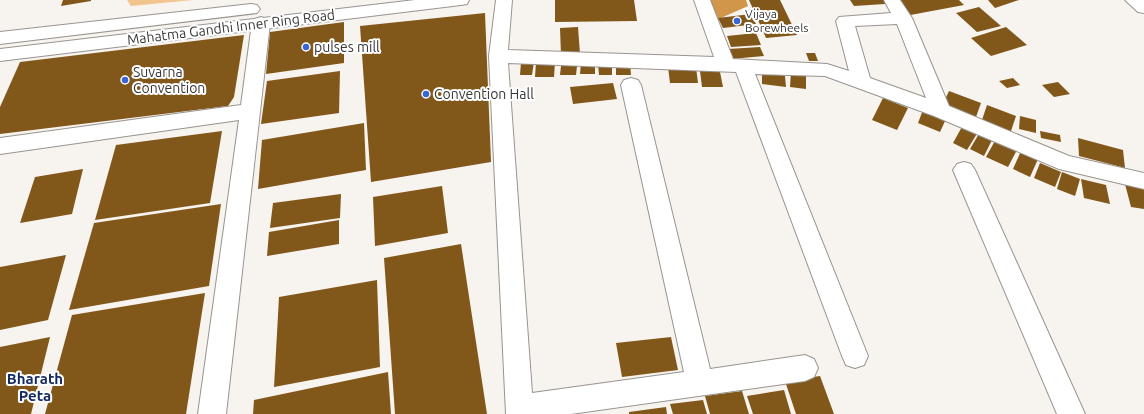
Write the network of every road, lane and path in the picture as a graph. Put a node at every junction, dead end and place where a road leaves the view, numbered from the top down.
1 (332, 0) edge
2 (461, 0) edge
3 (504, 0) edge
4 (702, 0) edge
5 (892, 0) edge
6 (1133, 0) edge
7 (1144, 8) edge
8 (903, 18) junction
9 (261, 23) junction
10 (0, 38) edge
11 (0, 55) edge
12 (498, 56) junction
13 (734, 66) junction
14 (862, 83) junction
15 (631, 85) dead end
16 (250, 111) junction
17 (941, 111) junction
18 (0, 146) edge
19 (964, 170) dead end
20 (1144, 181) edge
21 (855, 356) dead end
22 (805, 368) dead end
23 (700, 383) junction
24 (519, 411) edge
25 (212, 414) edge
26 (1071, 414) edge

1 - 10 street, Mahatma Gandhi Inner Ring Road
2 - 9 street, Mahatma Gandhi Inner Ring Road
3 - 12 street
4 - 13 street
5 - 8 street
6 - 7 street
8 - 14 street
8 - 17 street
9 - 11 street, Mahatma Gandhi Inner Ring Road
9 - 16 street
12 - 13 street
12 - 24 street
13 - 14 street
13 - 21 street
14 - 17 street
15 - 23 street
16 - 18 street
16 - 25 street
17 - 20 street
19 - 26 street
22 - 23 street
23 - 24 street

